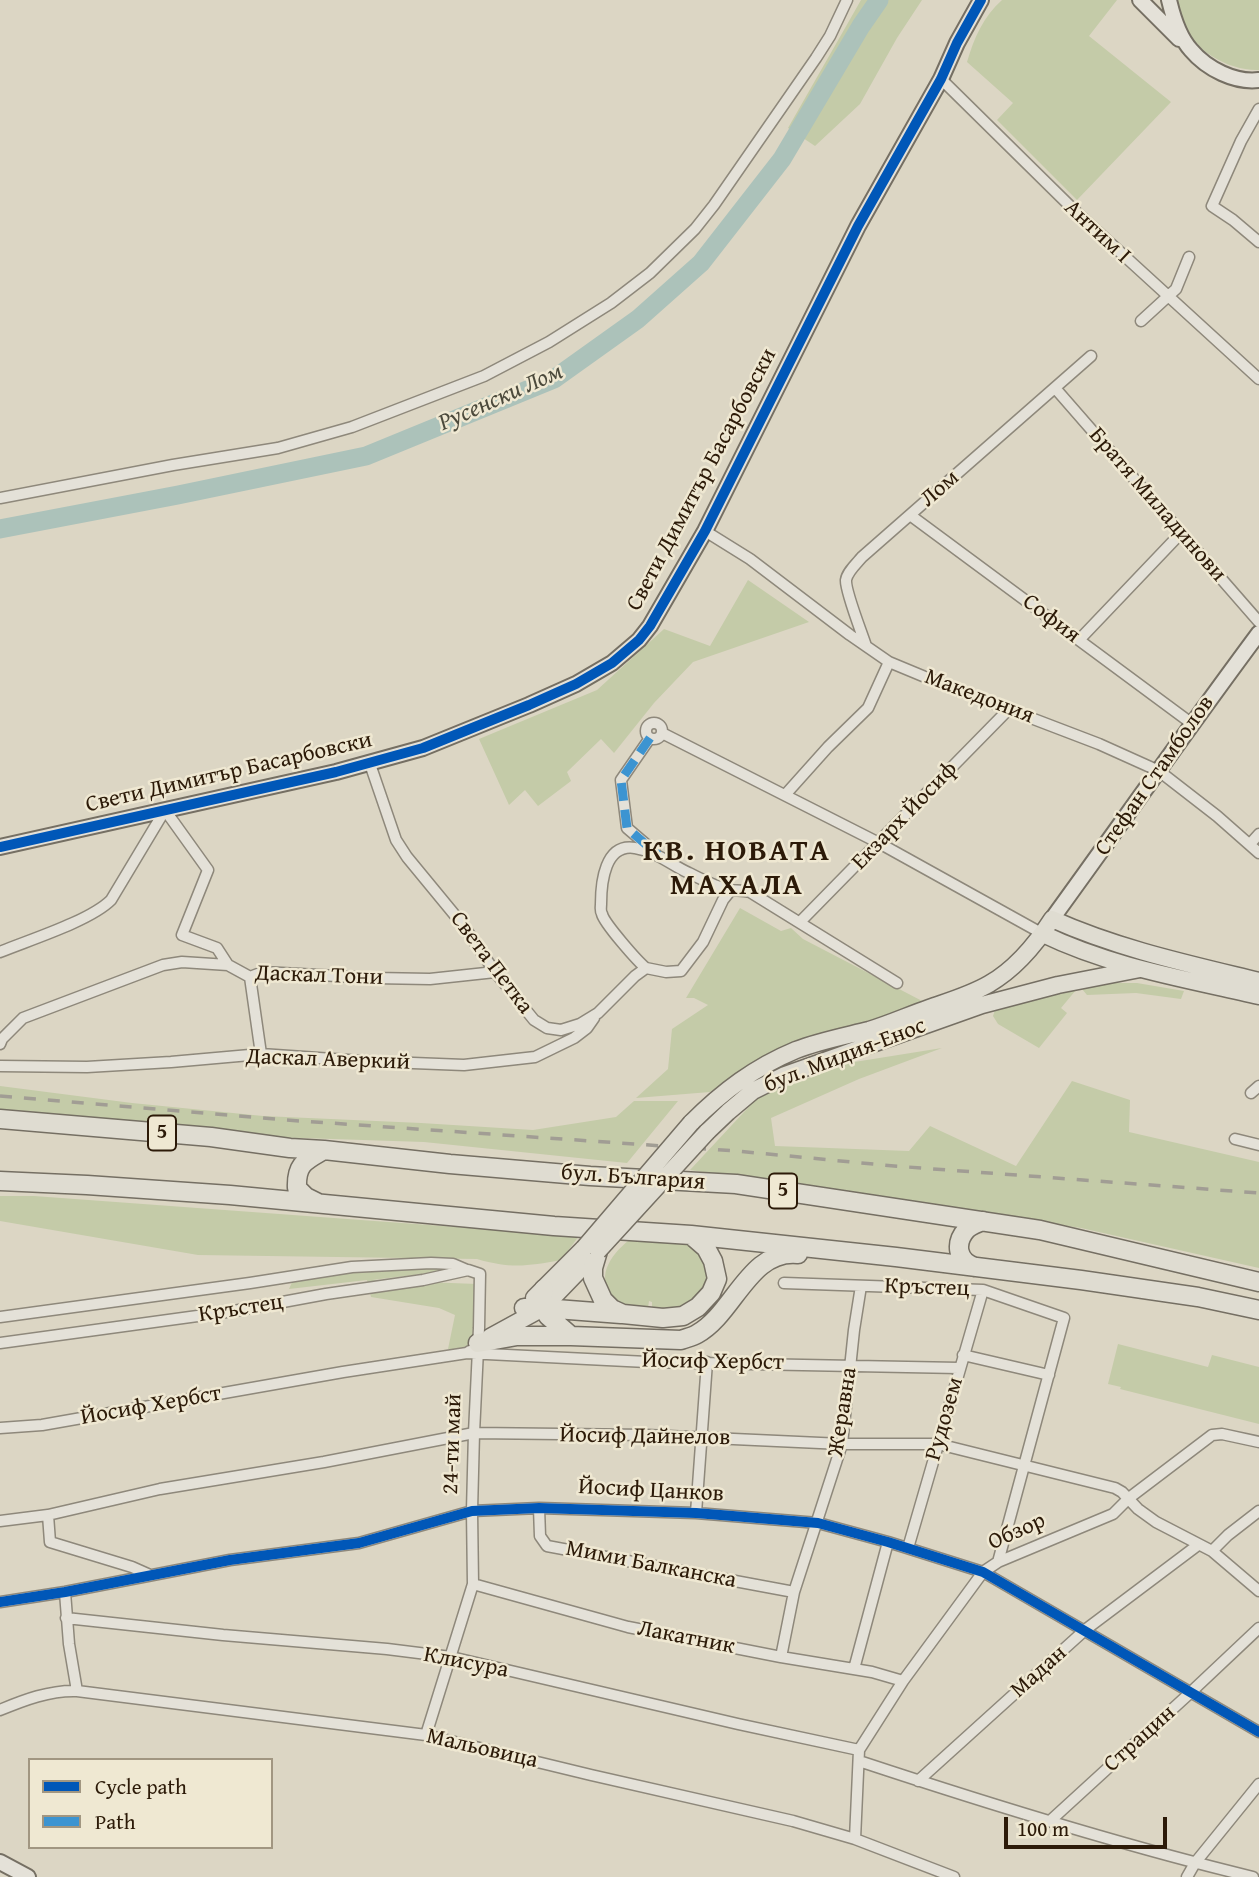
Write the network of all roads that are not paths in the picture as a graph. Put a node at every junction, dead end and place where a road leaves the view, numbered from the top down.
1 (847, 0) edge
2 (981, 0) edge
3 (1140, 0) edge
4 (1152, 0) edge
5 (1169, 0) edge
6 (1190, 49) junction
7 (940, 79) junction
8 (1259, 80) edge
9 (1259, 109) edge
10 (1259, 242) edge
11 (1189, 257) dead end
12 (1168, 297) junction
13 (1141, 321) dead end
14 (1091, 356) dead end
15 (1259, 379) edge
16 (1055, 387) junction
17 (0, 498) edge
18 (910, 515) junction
19 (705, 531) junction
20 (1181, 533) junction
21 (1259, 622) edge
22 (1259, 633) edge
23 (1079, 640) junction
24 (866, 646) junction
25 (889, 662) junction
26 (1009, 709) junction
27 (1191, 723) junction
28 (370, 764) junction
29 (1159, 771) junction
30 (785, 795) junction
31 (165, 810) junction
32 (1259, 834) edge
33 (878, 843) junction
34 (1250, 844) junction
35 (0, 847) edge
36 (1259, 853) edge
37 (658, 855) junction
38 (731, 890) junction
39 (1052, 919) junction
40 (800, 922) junction
41 (1043, 933) junction
42 (0, 951) edge
43 (228, 965) junction
44 (646, 968) junction
45 (1140, 969) junction
46 (495, 972) junction
47 (250, 978) junction
48 (1259, 981) edge
49 (897, 983) dead end
50 (1259, 996) edge
51 (598, 1013) junction
52 (0, 1044) edge
53 (261, 1054) junction
54 (0, 1066) edge
55 (0, 1119) edge
56 (1235, 1139) dead end
57 (1259, 1145) edge
58 (290, 1148) junction
59 (324, 1150) junction
60 (0, 1181) edge
61 (262, 1199) junction
62 (322, 1205) junction
63 (945, 1215) junction
64 (983, 1221) junction
65 (691, 1235) junction
66 (591, 1250) junction
67 (896, 1257) junction
68 (938, 1263) junction
69 (979, 1268) junction
70 (468, 1270) junction
71 (480, 1273) joint
72 (1259, 1282) edge
73 (785, 1283) dead end
74 (861, 1286) junction
75 (544, 1289) junction
76 (983, 1290) junction
77 (524, 1308) junction
78 (543, 1308) junction
79 (1259, 1310) edge
80 (635, 1315) junction
81 (0, 1317) edge
82 (571, 1336) junction
83 (0, 1343) edge
84 (474, 1350) junction
85 (963, 1355) junction
86 (707, 1362) junction
87 (851, 1366) junction
88 (959, 1368) junction
89 (1049, 1375) junction
90 (0, 1428) edge
91 (474, 1433) junction
92 (701, 1437) junction
93 (1259, 1441) edge
94 (842, 1444) junction
95 (938, 1444) junction
96 (1024, 1465) junction
97 (1129, 1498) junction
98 (539, 1508) junction
99 (472, 1511) junction
100 (1259, 1511) edge
101 (696, 1513) junction
102 (48, 1515) junction
103 (0, 1521) edge
104 (818, 1523) junction
105 (888, 1542) junction
106 (1198, 1545) junction
107 (908, 1548) junction
108 (1212, 1551) junction
109 (998, 1562) junction
110 (983, 1572) junction
111 (150, 1575) junction
112 (473, 1584) junction
113 (1259, 1591) edge
114 (65, 1592) junction
115 (794, 1592) junction
116 (0, 1602) edge
117 (66, 1618) junction
118 (1259, 1628) edge
119 (1086, 1630) junction
120 (451, 1657) junction
121 (781, 1657) junction
122 (854, 1669) junction
123 (903, 1681) junction
124 (77, 1691) junction
125 (1190, 1693) junction
126 (0, 1710) edge
127 (1259, 1732) edge
128 (426, 1735) junction
129 (859, 1750) junction
130 (859, 1761) junction
131 (918, 1780) junction
132 (1259, 1784) edge
133 (1050, 1821) junction
134 (855, 1839) junction
135 (0, 1863) edge
136 (1195, 1863) junction
137 (28, 1877) edge
138 (954, 1877) edge
139 (1187, 1877) edge
140 (1253, 1877) edge

1 - 17 street
2 - 7 street, Свети Димитър Басарбовски
3 - 4 street
3 - 6 street
5 - 6 street
6 - 8 street
7 - 12 street, Антим I
7 - 19 street, Свети Димитър Басарбовски
9 - 10 street
11 - 12 street
12 - 13 street
12 - 15 street, Антим I
14 - 16 street, Лом
16 - 18 street, Лом
16 - 20 street, Братя Миладинови
18 - 23 street, София
18 - 24 street, Лом
19 - 24 street, Македония
19 - 28 street, Свети Димитър Басарбовски
20 - 21 street, Братя Миладинови
20 - 23 street
22 - 27 street, Стефан Стамболов
23 - 27 street, София
24 - 25 street, Македония
25 - 26 street, Македония
25 - 30 street
26 - 29 street, Македония
26 - 33 street, Екзарх Йосиф
27 - 29 street, Стефан Стамболов
28 - 31 street, Свети Димитър Басарбовски
28 - 46 street, Света Петка
29 - 34 street, Македония
29 - 39 street, Стефан Стамболов
30 - 33 street, бул. Мидия-Енос
30 - 37 street, бул. Мидия-Енос
31 - 35 street, Свети Димитър Басарбовски
31 - 42 street
31 - 43 street
32 - 34 street
33 - 40 street, Екзарх Йосиф
33 - 41 street, бул. Мидия-Енос
34 - 36 street, Македония
37 - 38 street
37 - 44 street
38 - 40 street
38 - 44 street
39 - 41 main road, бул. Мидия-Енос
39 - 48 main road
40 - 49 street
41 - 45 main road, бул. Мидия-Енос
41 - 66 main road, бул. Мидия-Енос, bridge
43 - 47 street, Даскал Тони
43 - 52 street, Даскал Тони
44 - 51 street, Света Петка
45 - 50 main road, бул. Мидия-Енос
45 - 66 main road, бул. Мидия-Енос, bridge
46 - 47 street, Даскал Тони
46 - 51 street, Света Петка
47 - 53 street
51 - 53 street, Даскал Аверкий
53 - 54 street, Даскал Аверкий
55 - 58 highway, бул. България / 5
56 - 57 street
58 - 59 highway, бул. България / 5
58 - 61 highway
59 - 62 highway
59 - 63 highway, бул. България / 5
60 - 61 highway
61 - 62 highway
62 - 65 highway
63 - 64 highway, бул. България / 5
63 - 68 highway
64 - 69 highway
64 - 72 highway, бул. България / 5
65 - 67 highway
65 - 80 highway
66 - 75 main road, бул. Мидия-Енос
66 - 78 main road, бул. Мидия-Енос
66 - 80 highway
67 - 68 highway
67 - 82 highway
68 - 69 highway
69 - 79 highway
70 - 71 street, Кръстец
70 - 81 street
70 - 83 street, Кръстец
71 - 84 street, 24-ти май
73 - 74 street, Кръстец
74 - 76 street, Кръстец
74 - 87 street, Жеравна
75 - 77 main road, бул. Мидия-Енос
75 - 78 highway
76 - 85 street, Рудозем
76 - 89 street, Кръстец
77 - 78 highway
77 - 84 main road, бул. Мидия-Енос
78 - 80 highway
78 - 82 highway
78 - 84 main road, бул. Мидия-Енос
82 - 84 highway
84 - 86 street, Йосиф Хербст
84 - 90 street, Йосиф Хербст
84 - 91 street, 24-ти май
85 - 88 street, Рудозем
85 - 89 street
86 - 87 street, Йосиф Хербст
86 - 92 street
87 - 88 street, Йосиф Хербст
87 - 94 street, Жеравна
88 - 95 street, Рудозем
89 - 96 street
91 - 92 street, Йосиф Дайнелов
91 - 99 street, 24-ти май
91 - 102 street, Йосиф Дайнелов
92 - 94 street, Йосиф Дайнелов
92 - 101 street
93 - 97 street, Обзор
94 - 95 street, Йосиф Дайнелов
94 - 104 street, Жеравна
95 - 96 street, Йосиф Дайнелов
95 - 107 street, Рудозем
96 - 97 street, Йосиф Дайнелов
96 - 109 street
97 - 106 street, Йосиф Дайнелов
97 - 109 street, Обзор
98 - 99 street, Йосиф Цанков
98 - 101 street, Йосиф Цанков
98 - 115 street, Мими Балканска
99 - 111 street, Йосиф Цанков
99 - 112 street, 24-ти май
100 - 108 street
101 - 104 street, Йосиф Цанков
102 - 103 street, Йосиф Дайнелов
102 - 111 street
104 - 105 street, Йосиф Цанков
104 - 115 street, Жеравна
105 - 107 street, Йосиф Цанков
105 - 122 street
106 - 108 street, Йосиф Дайнелов
106 - 119 street, Мадан
107 - 110 street, Йосиф Цанков
108 - 113 street, Йосиф Дайнелов
109 - 110 street, Обзор
110 - 119 street, Йосиф Цанков
110 - 123 street, Обзор
111 - 114 street, Йосиф Цанков
112 - 120 street, 24-ти май
112 - 121 street, Лакатник
114 - 116 street, Йосиф Цанков
114 - 117 street
115 - 121 street, Жеравна
117 - 120 street, Клисура
117 - 124 street
118 - 125 street, Страцин
119 - 125 street, Йосиф Цанков
119 - 131 street, Мадан
120 - 128 street, 24-ти май
120 - 129 street, Клисура
121 - 122 street, Лакатник
122 - 123 street, Лакатник
123 - 129 street, Обзор
124 - 126 street, Мальовица
124 - 128 street, Мальовица
125 - 127 street, Йосиф Цанков
125 - 133 street, Страцин
128 - 134 street, Мальовица
129 - 130 street
130 - 131 street
130 - 134 street
131 - 133 street
132 - 136 street
133 - 136 street
134 - 138 street, Мальовица
135 - 137 street
136 - 139 street
136 - 140 street

